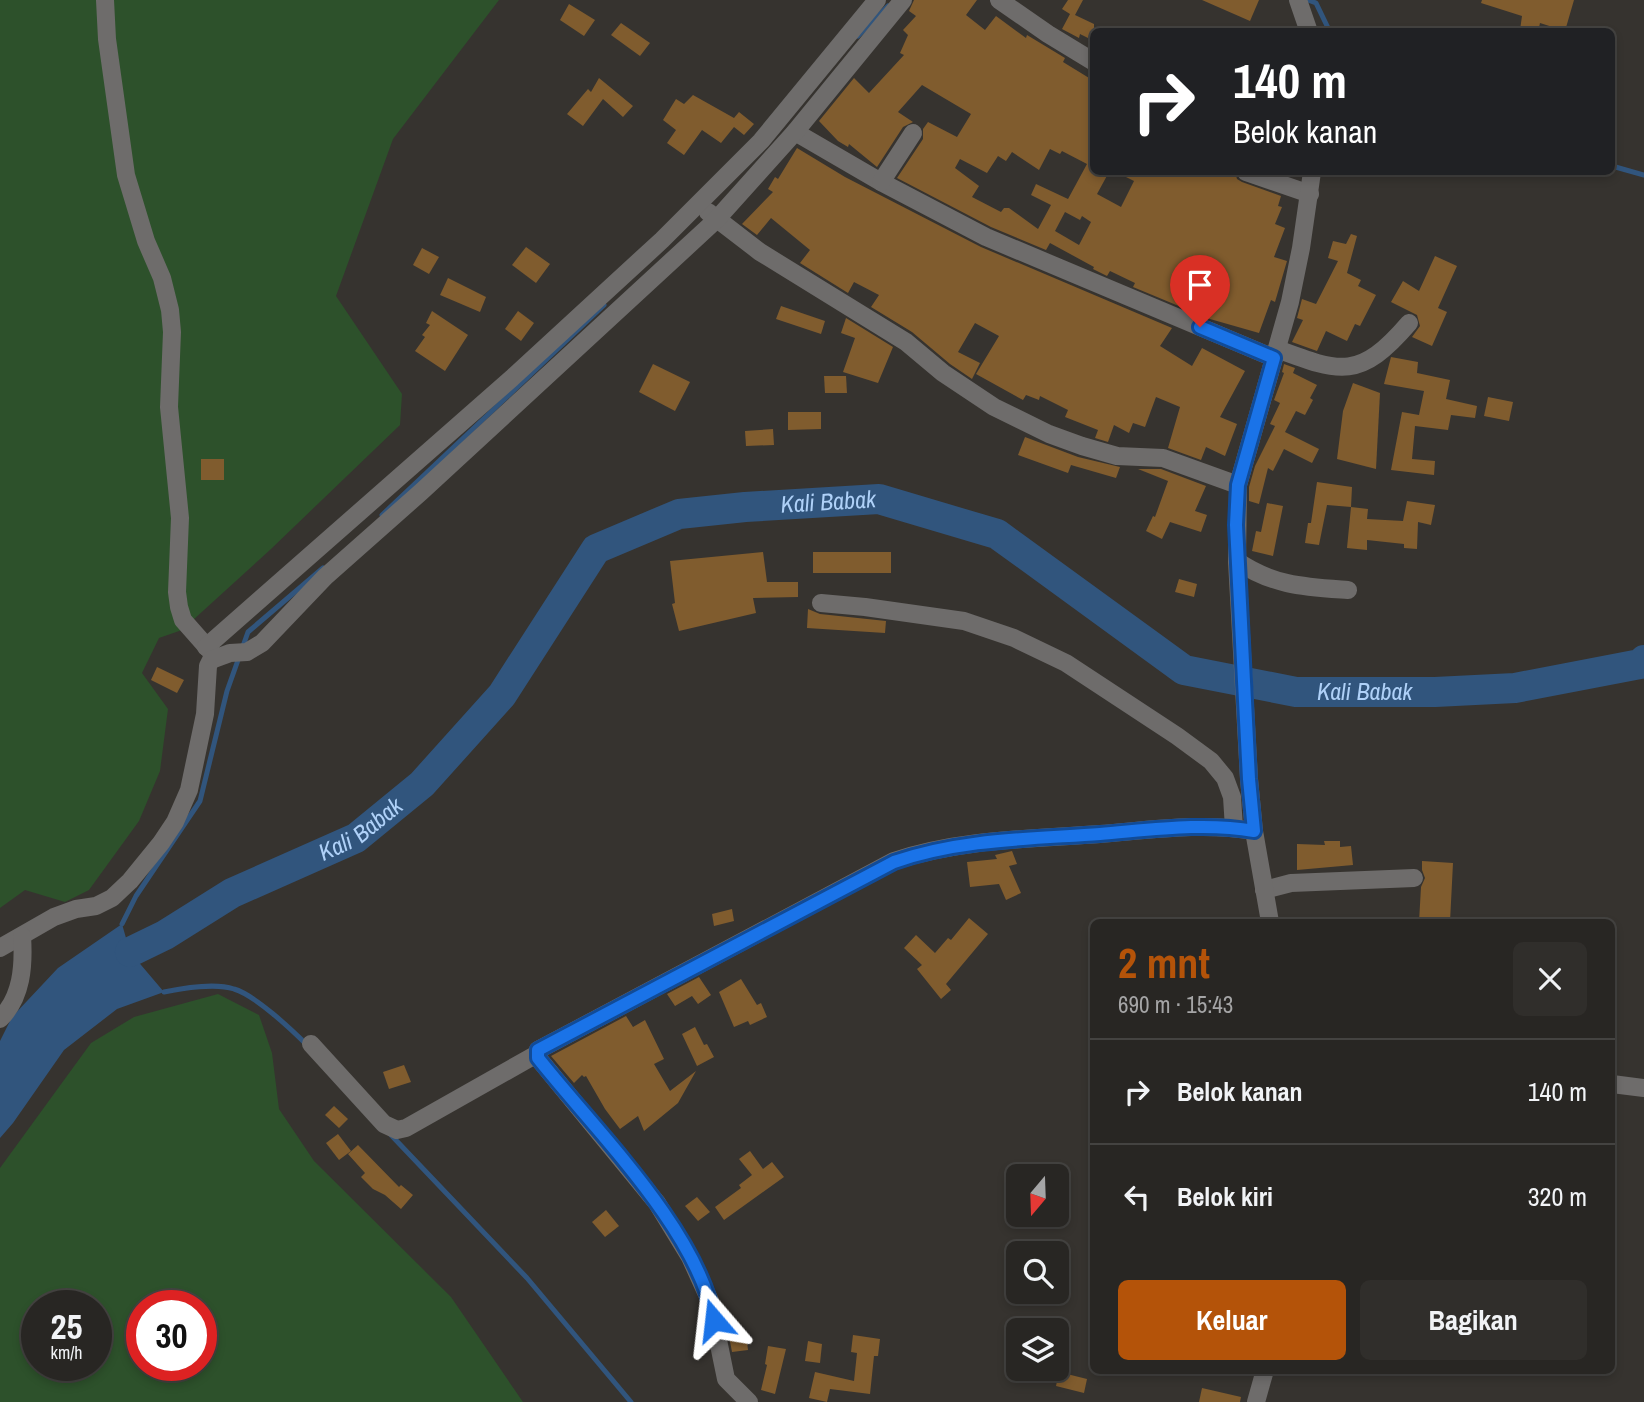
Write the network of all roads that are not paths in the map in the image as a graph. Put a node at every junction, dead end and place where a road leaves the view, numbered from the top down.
1 (105, 0) edge
2 (877, 0) edge
3 (903, 0) edge
4 (999, 0) edge
5 (1299, 3) edge
6 (1308, 28) edge
7 (1090, 59) edge
8 (795, 132) junction
9 (913, 133) dead end
10 (1255, 175) edge
11 (1312, 175) edge
12 (881, 182) junction
13 (1310, 194) junction
14 (707, 212) junction
15 (1409, 323) dead end
16 (1275, 354) junction
17 (520, 386) junction
18 (1238, 485) junction
19 (1237, 562) junction
20 (1348, 590) dead end
21 (821, 603) dead end
22 (224, 652) junction
23 (1234, 828) junction
24 (1254, 831) junction
25 (1414, 878) dead end
26 (1264, 890) junction
27 (1269, 919) edge
28 (22, 936) junction
29 (0, 948) edge
30 (0, 1019) edge
31 (311, 1044) dead end
32 (537, 1054) junction
33 (1615, 1084) edge
34 (1644, 1088) edge
35 (1264, 1374) edge
36 (748, 1402) edge
37 (1256, 1402) edge

1 - 22 street
2 - 14 street
3 - 8 street
4 - 7 street
5 - 6 street
8 - 12 street
8 - 14 street
9 - 12 street
10 - 13 street
11 - 13 street
12 - 16 street
13 - 16 street
14 - 17 street
14 - 18 street
15 - 16 street
16 - 18 street
17 - 22 street
17 - 22 street
18 - 19 street
19 - 20 street
19 - 24 street
21 - 23 street
22 - 28 street
23 - 24 street
23 - 32 street
24 - 26 street
25 - 26 street
26 - 27 street
28 - 29 street
28 - 30 street
31 - 32 street
32 - 36 street
33 - 34 street
35 - 37 street

